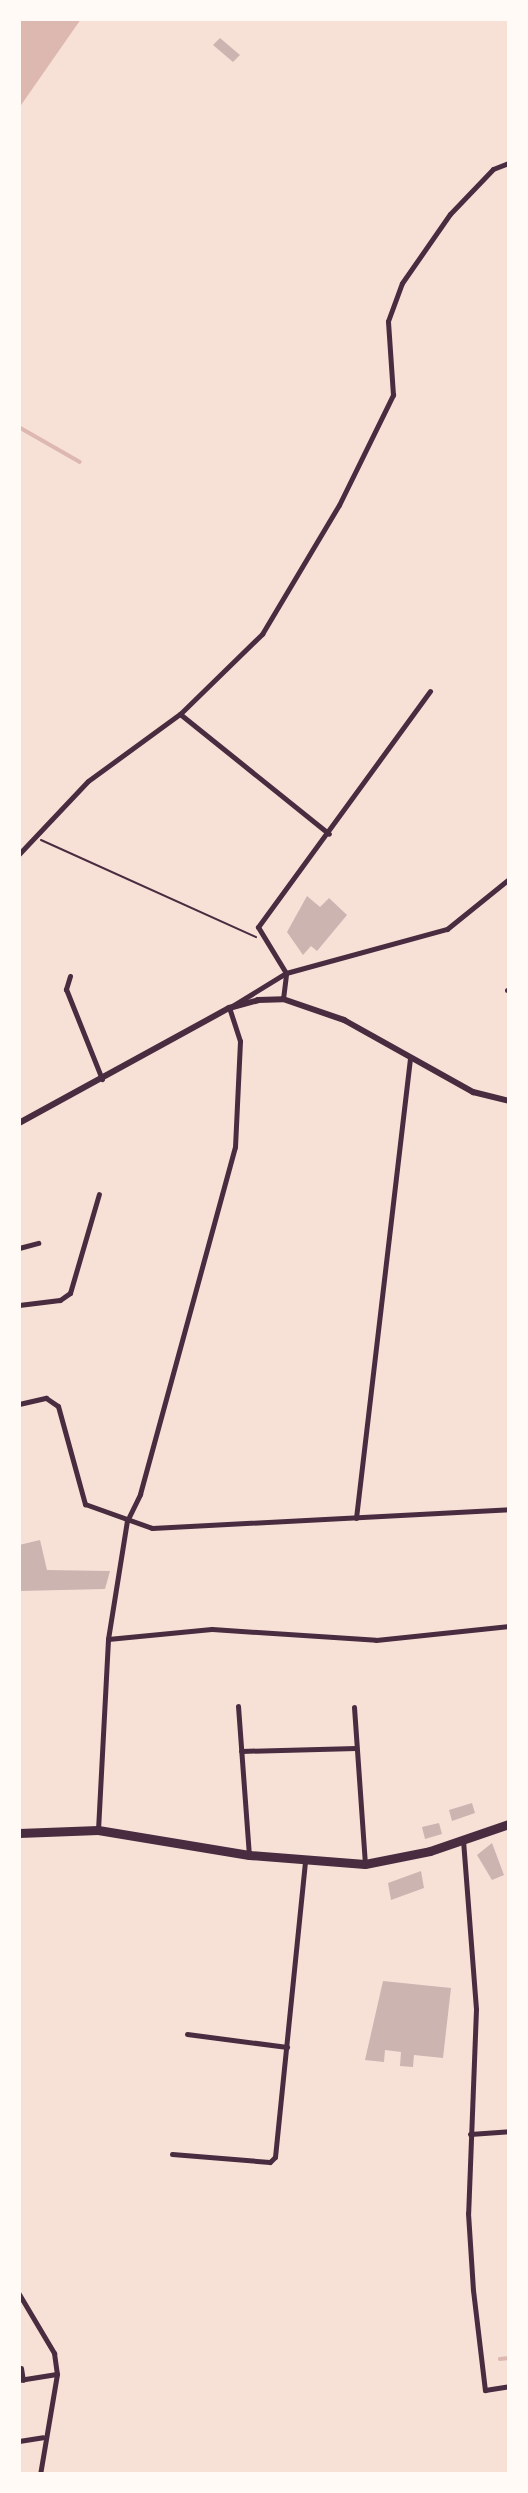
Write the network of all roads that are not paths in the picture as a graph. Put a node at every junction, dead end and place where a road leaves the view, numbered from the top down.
1 (509, 163) edge
2 (430, 691) dead end
3 (180, 714) junction
4 (329, 834) junction
5 (19, 854) edge
6 (509, 878) edge
7 (286, 973) junction
8 (70, 976) dead end
9 (283, 999) junction
10 (229, 1008) junction
11 (410, 1059) junction
12 (102, 1079) junction
13 (509, 1101) edge
14 (19, 1123) edge
15 (99, 1194) dead end
16 (38, 1243) dead end
17 (19, 1248) edge
18 (19, 1305) edge
19 (19, 1404) edge
20 (509, 1509) edge
21 (356, 1518) junction
22 (127, 1521) junction
23 (509, 1626) edge
24 (108, 1639) junction
25 (238, 1706) dead end
26 (354, 1707) dead end
27 (356, 1748) junction
28 (241, 1751) junction
29 (509, 1824) edge
30 (98, 1830) junction
31 (19, 1833) edge
32 (463, 1840) junction
33 (249, 1855) junction
34 (304, 1862) junction
35 (365, 1864) junction
36 (187, 2034) dead end
37 (286, 2047) junction
38 (509, 2131) edge
39 (470, 2134) junction
40 (172, 2154) dead end
41 (19, 2294) edge
42 (21, 2368) edge
43 (57, 2374) junction
44 (21, 2380) edge
45 (509, 2386) edge
46 (43, 2437) junction
47 (19, 2441) edge
48 (40, 2474) edge

1 - 3 street
2 - 4 street
3 - 4 street
3 - 5 street
4 - 7 street
6 - 7 street
7 - 9 street
7 - 10 street
8 - 12 street
9 - 10 street
9 - 11 street
10 - 12 street
10 - 22 street
11 - 13 street
11 - 21 street
12 - 14 street
15 - 18 street
16 - 17 street
19 - 22 street
20 - 21 street
21 - 22 street
22 - 24 street
23 - 24 street
24 - 30 street
25 - 28 street
26 - 27 street
27 - 28 street
27 - 35 street
28 - 33 street
29 - 32 highway
30 - 31 highway
30 - 33 highway
32 - 35 highway
32 - 39 street
33 - 34 highway
34 - 35 highway
34 - 37 street
36 - 37 street
37 - 40 street
38 - 39 street
39 - 45 street
41 - 43 street
42 - 44 street
43 - 44 street
43 - 46 street
46 - 47 street
46 - 48 street

